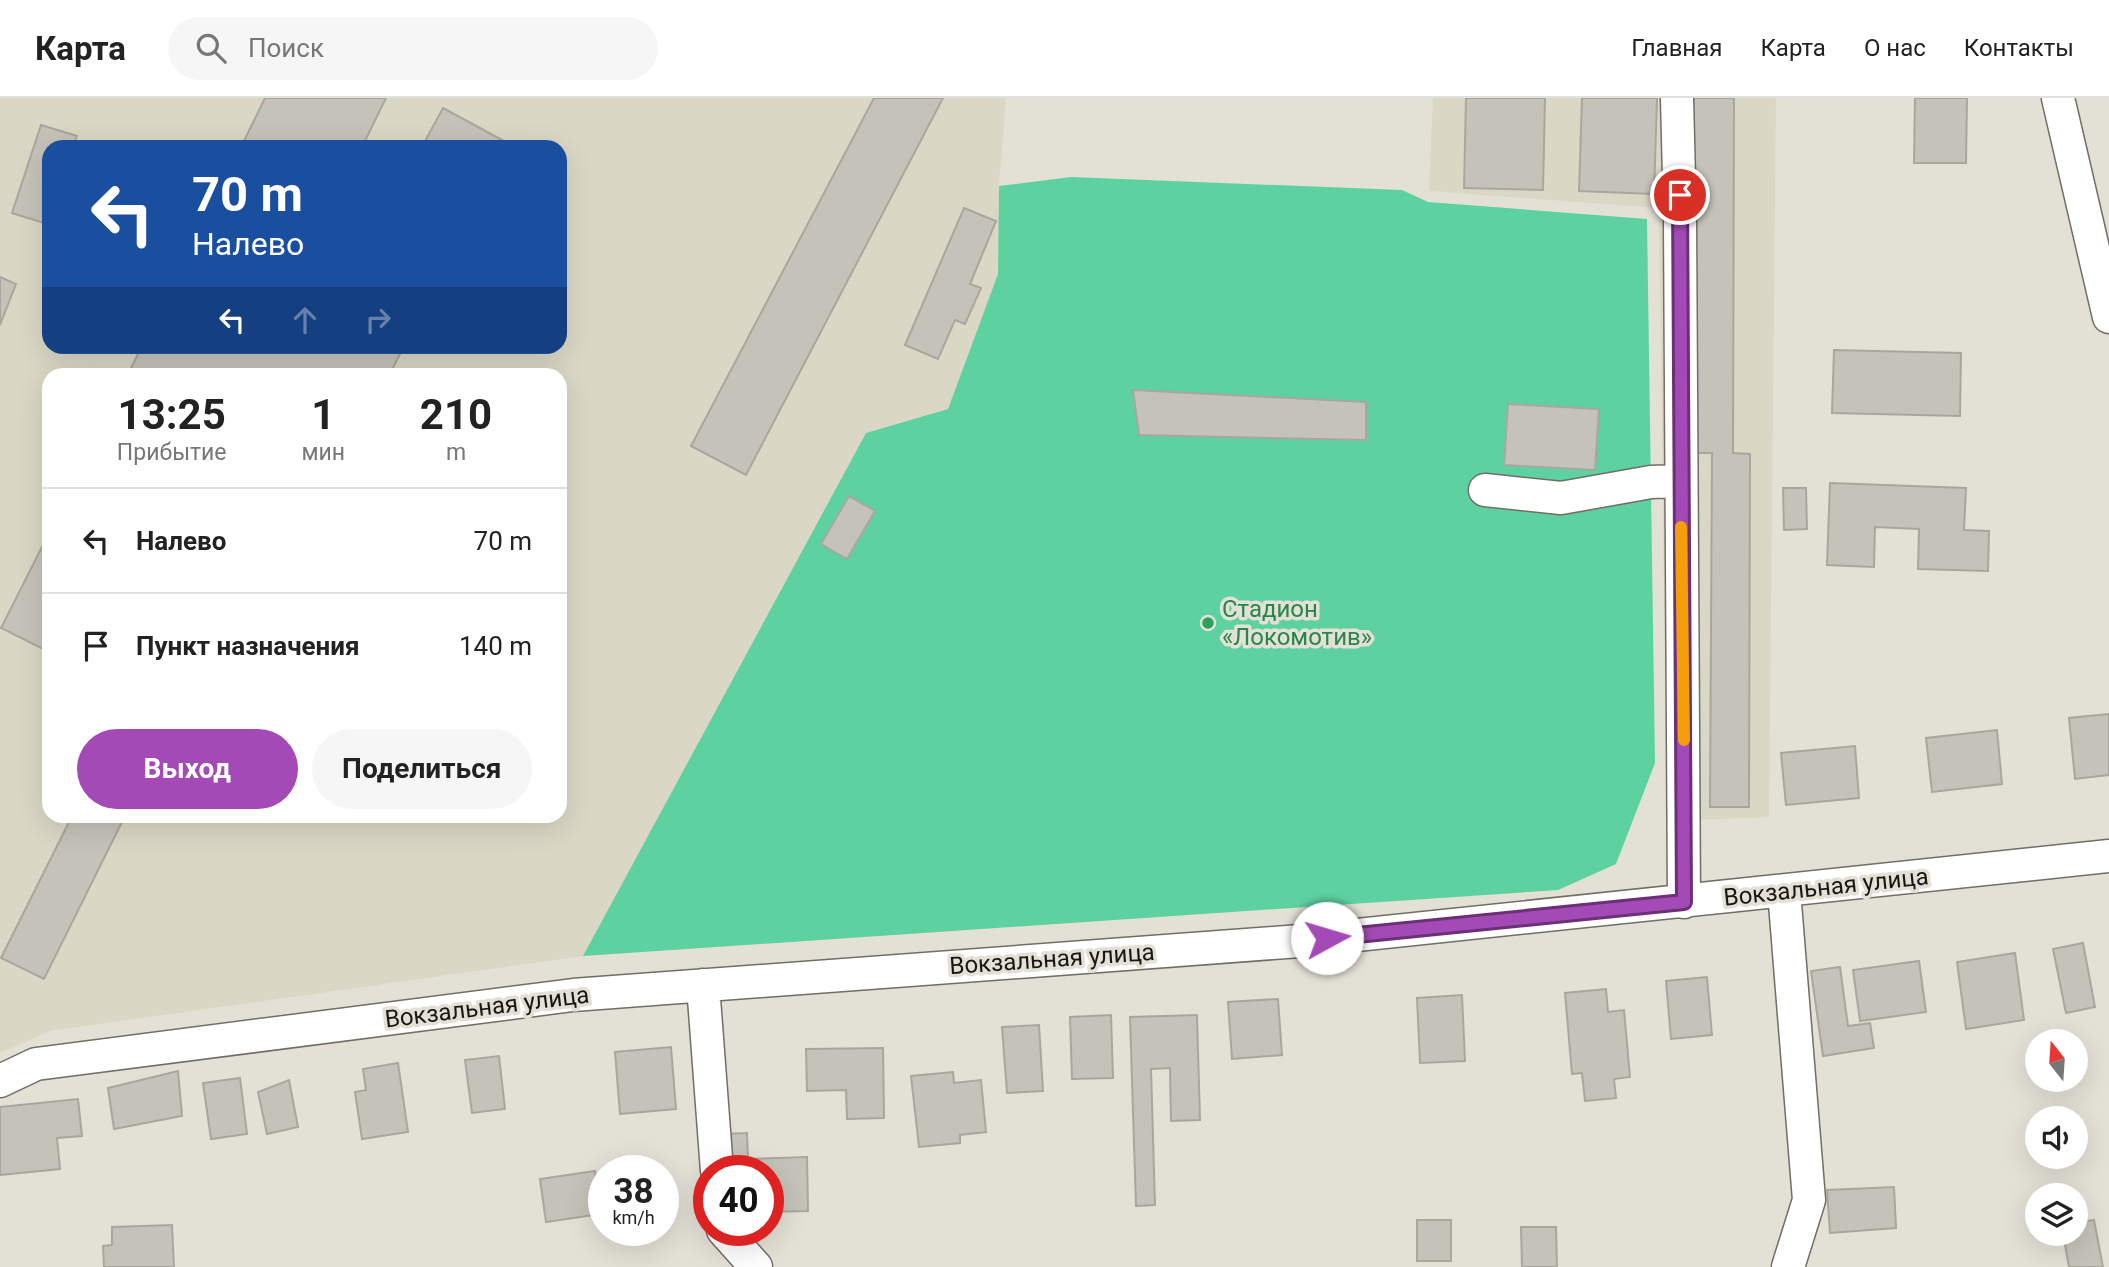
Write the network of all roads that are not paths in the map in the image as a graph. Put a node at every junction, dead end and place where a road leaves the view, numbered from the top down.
1 (1677, 98) edge
2 (2058, 98) edge
3 (2109, 317) edge
4 (1681, 481) junction
5 (1485, 490) dead end
6 (2109, 856) edge
7 (1784, 891) junction
8 (1684, 902) junction
9 (703, 985) junction
10 (0, 1081) edge
11 (716, 1155) edge
12 (723, 1246) edge
13 (737, 1246) edge
14 (724, 1267) edge
15 (756, 1267) edge
16 (1788, 1267) edge

1 - 4 street
2 - 3 street
4 - 5 street
4 - 8 street
6 - 7 street, Вокзальная улица
7 - 8 street, Вокзальная улица
7 - 16 street
8 - 9 street, Вокзальная улица
9 - 10 street, Вокзальная улица
9 - 11 street
12 - 14 street
13 - 15 street

